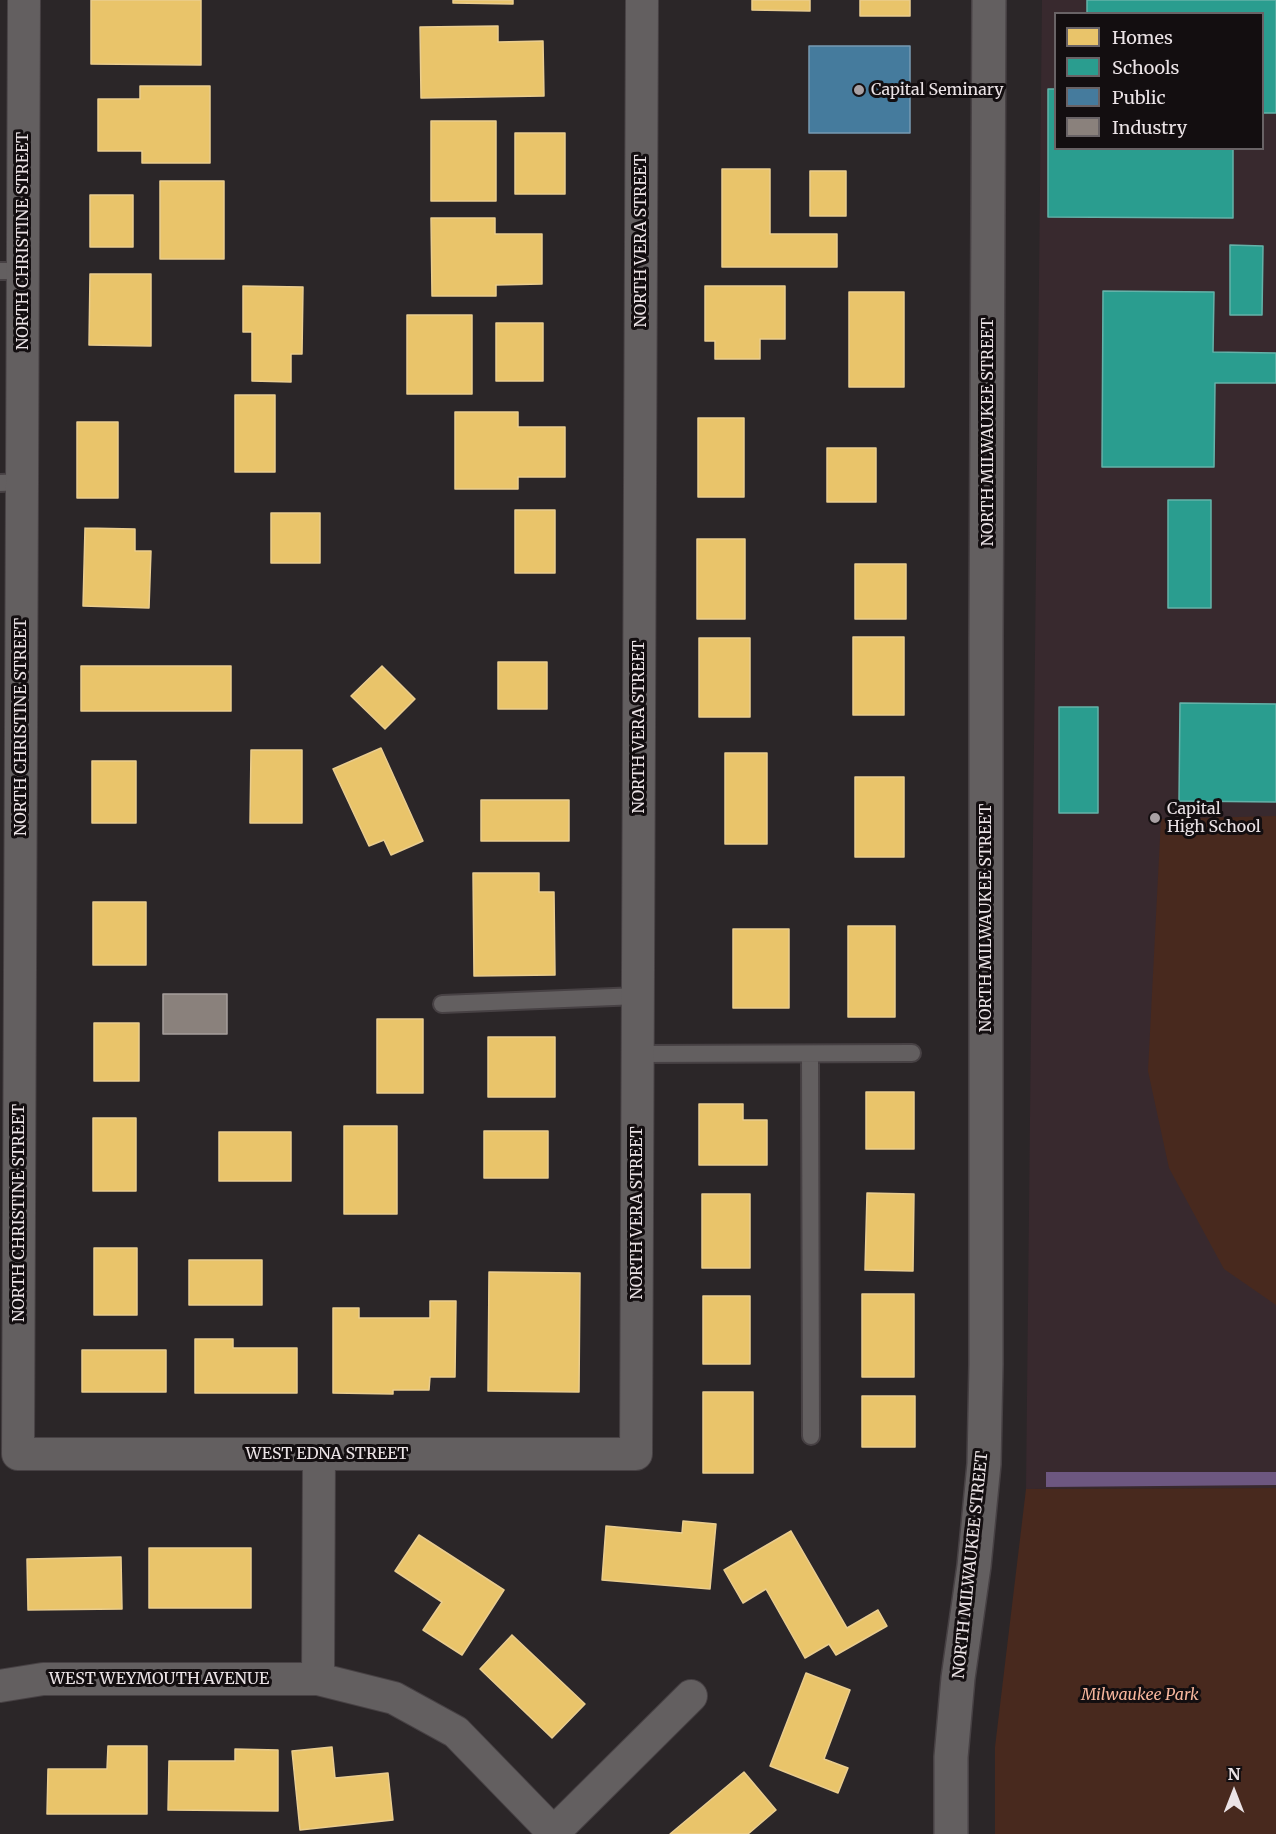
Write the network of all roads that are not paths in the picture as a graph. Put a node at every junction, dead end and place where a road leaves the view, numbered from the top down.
1 (24, 0) edge
2 (642, 0) edge
3 (989, 0) edge
4 (12, 271) edge
5 (11, 483) edge
6 (638, 996) junction
7 (442, 1004) dead end
8 (912, 1053) dead end
9 (638, 1054) junction
10 (810, 1054) junction
11 (811, 1436) dead end
12 (18, 1454) joint
13 (319, 1454) junction
14 (636, 1454) joint
15 (318, 1679) junction
16 (0, 1686) edge
17 (691, 1696) dead end
18 (554, 1834) edge
19 (951, 1834) edge

1 - 4 street, NORTH CHRISTINE STREET
2 - 6 street, NORTH VERA STREET
3 - 19 street, NORTH MILWAUKEE STREET
4 - 5 street, NORTH CHRISTINE STREET
5 - 12 street, NORTH CHRISTINE STREET
6 - 7 lane
6 - 9 street, NORTH VERA STREET
8 - 10 lane
9 - 10 lane
9 - 14 street, NORTH VERA STREET
10 - 11 lane
12 - 13 street, WEST EDNA STREET
13 - 14 street, WEST EDNA STREET
13 - 15 street
15 - 16 street, WEST WEYMOUTH AVENUE
15 - 18 street, WEST WEYMOUTH AVENUE
17 - 18 street

